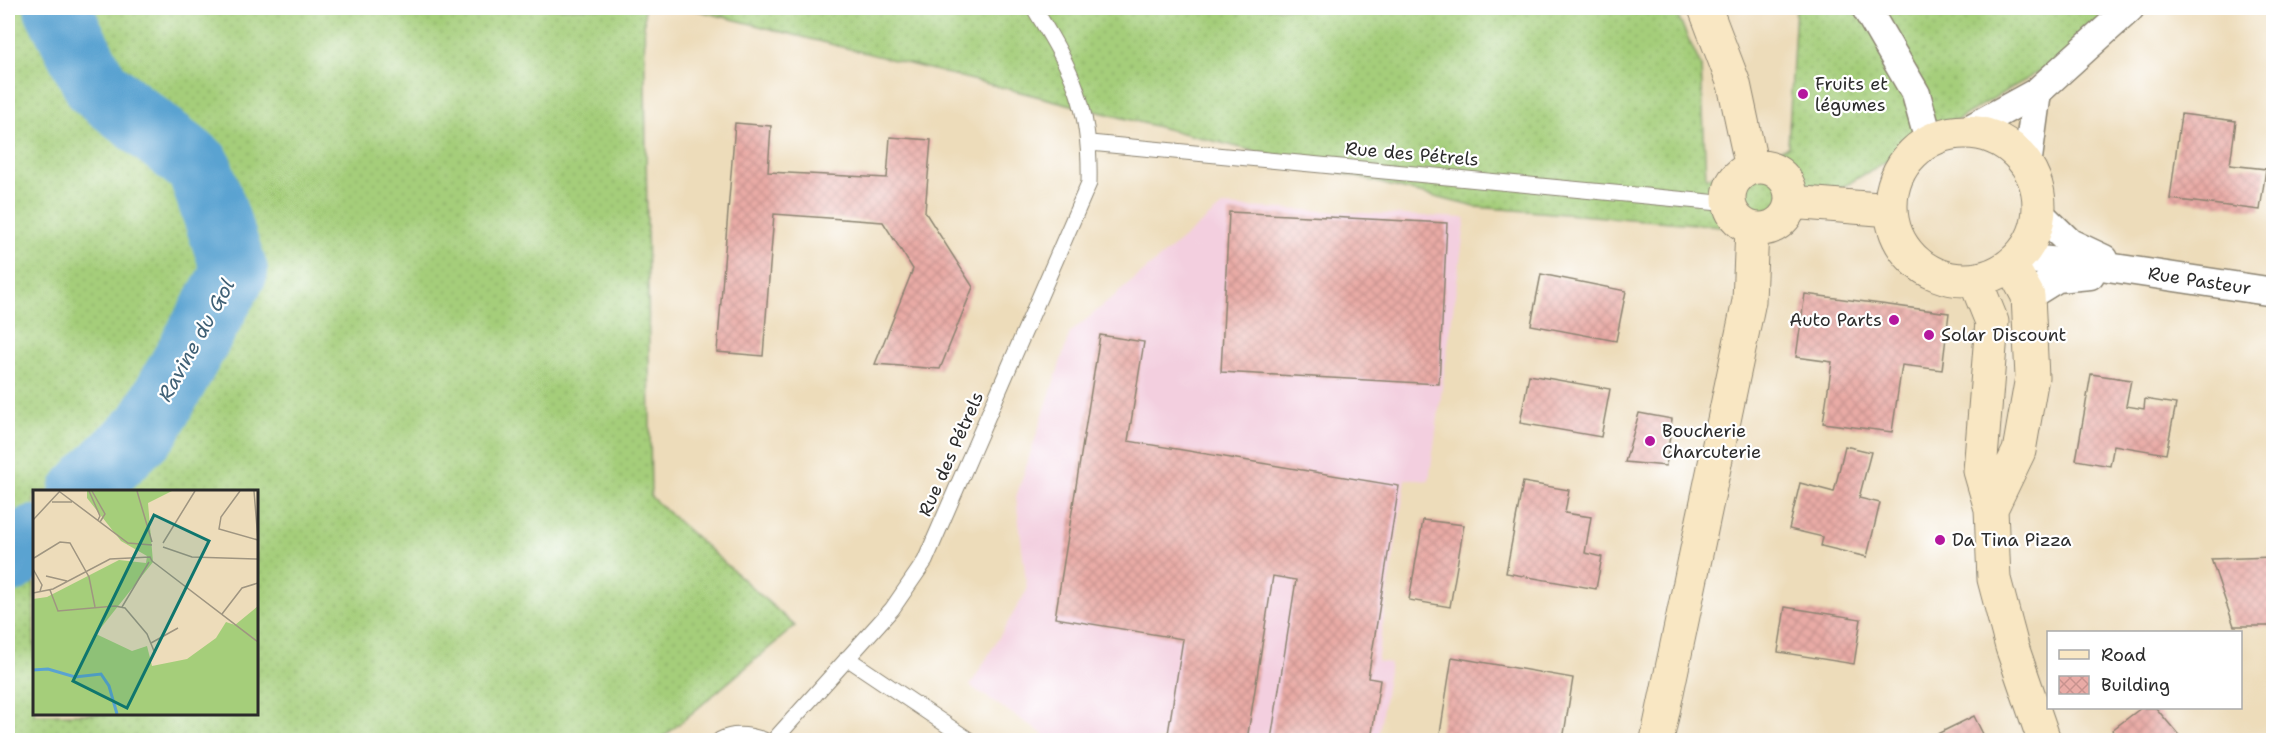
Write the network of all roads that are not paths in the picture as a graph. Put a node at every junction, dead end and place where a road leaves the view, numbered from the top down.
1 (1035, 8) edge
2 (1705, 8) edge
3 (1866, 8) edge
4 (2130, 8) edge
5 (2037, 92) junction
6 (1966, 131) junction
7 (1929, 141) junction
8 (1090, 143) junction
9 (2027, 166) junction
10 (1752, 168) junction
11 (1791, 202) junction
12 (1730, 204) junction
13 (1891, 210) junction
14 (2039, 213) junction
15 (1752, 228) junction
16 (2015, 261) junction
17 (2124, 269) junction
18 (1975, 280) junction
19 (2274, 292) edge
20 (2028, 296) junction
21 (1991, 509) junction
22 (847, 658) junction
23 (720, 741) edge
24 (764, 741) edge
25 (774, 741) edge
26 (969, 741) edge
27 (1657, 741) edge
28 (2044, 741) edge

1 - 8 lane, Rue des Pétrels
2 - 10 main road
3 - 7 street
4 - 5 street
5 - 6 street
5 - 9 street
6 - 7 main road
6 - 9 main road
7 - 13 main road
8 - 12 lane, Rue des Pétrels
8 - 22 lane, Rue des Pétrels
9 - 14 main road
10 - 11 main road
10 - 12 main road
11 - 13 main road
11 - 15 main road
12 - 15 main road
13 - 18 main road
14 - 16 main road
14 - 17 street, Rue Pasteur
15 - 27 main road
16 - 17 street, Rue Pasteur
16 - 18 main road
16 - 20 main road
17 - 19 street, Rue Pasteur
17 - 20 street, Rue Pasteur
18 - 21 main road
20 - 21 main road
21 - 28 main road
22 - 25 lane, Rue des Pétrels
22 - 26 lane
23 - 24 lane

